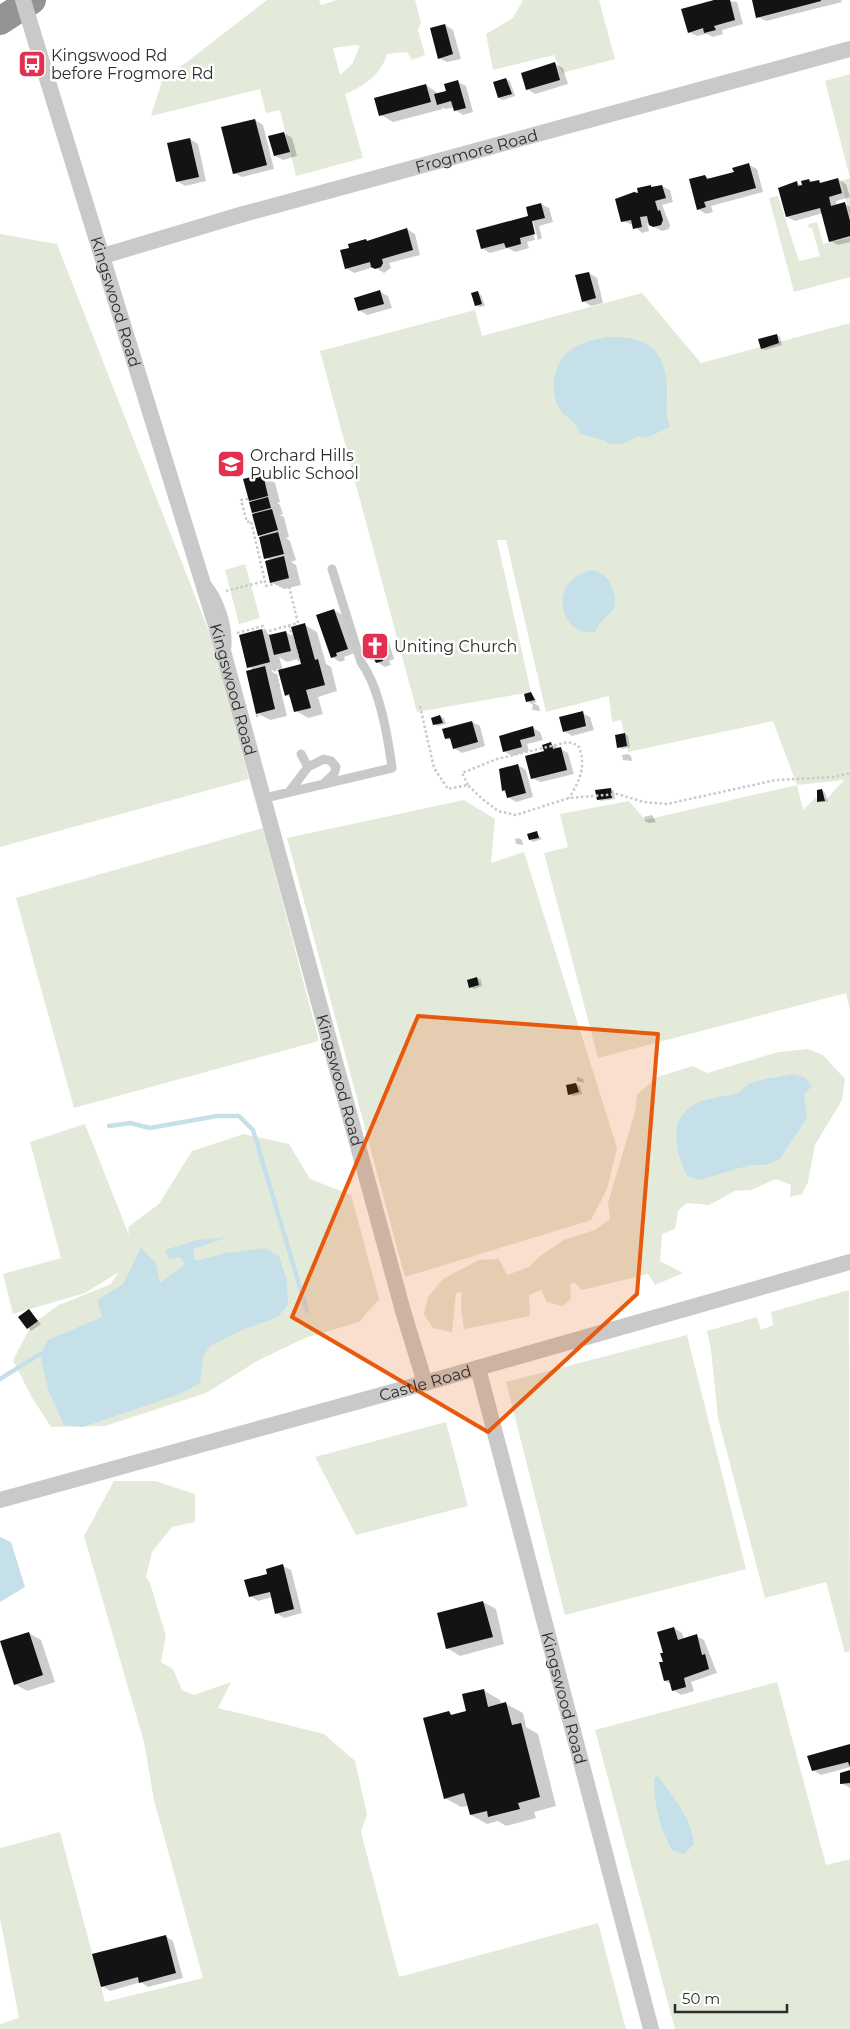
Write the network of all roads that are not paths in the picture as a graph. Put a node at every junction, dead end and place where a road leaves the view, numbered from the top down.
1 (23, 0) edge
2 (32, 0) edge
3 (0, 21) edge
4 (850, 49) edge
5 (103, 256) junction
6 (332, 569) dead end
7 (301, 754) dead end
8 (308, 767) junction
9 (316, 786) junction
10 (289, 792) junction
11 (265, 798) junction
12 (850, 1262) edge
13 (478, 1368) junction
14 (425, 1383) junction
15 (0, 1500) edge
16 (651, 2029) edge

1 - 5 street, Kingswood Road, bridge
2 - 3 highway
4 - 5 street, Frogmore Road
5 - 11 street, Kingswood Road
6 - 9 lane
7 - 8 lane
8 - 9 lane
8 - 10 lane
9 - 10 lane
10 - 11 lane
11 - 14 street, Kingswood Road
12 - 13 street, Castle Road
13 - 14 street, Castle Road
13 - 16 street, Kingswood Road
14 - 15 street, Castle Road

